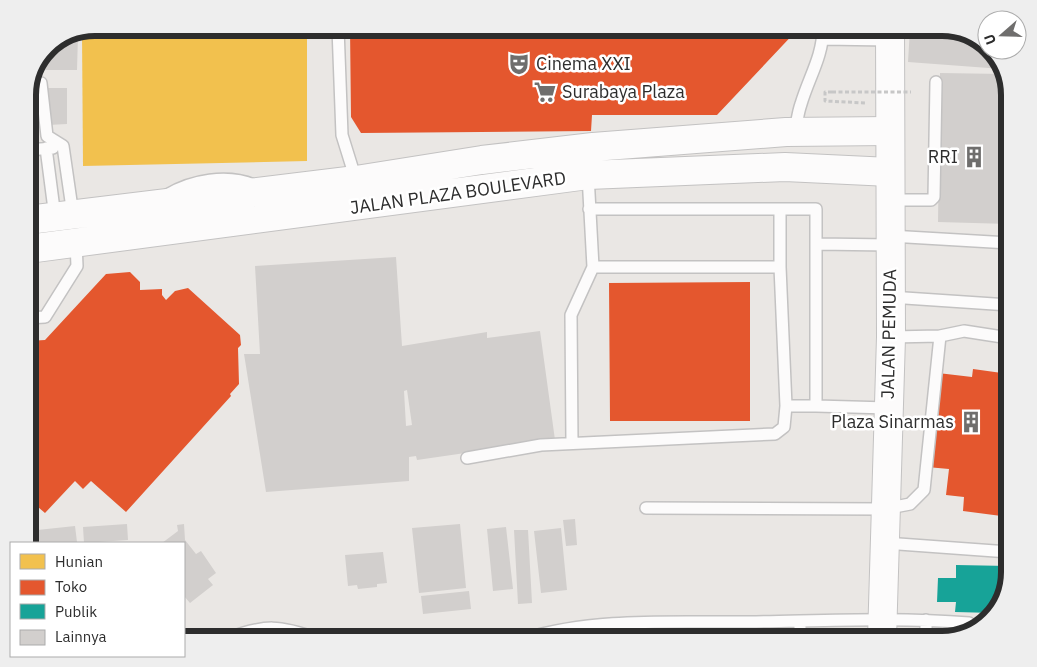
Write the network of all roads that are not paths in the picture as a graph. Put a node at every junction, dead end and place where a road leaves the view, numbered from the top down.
1 (338, 36) edge
2 (822, 36) edge
3 (890, 36) edge
4 (936, 82) dead end
5 (38, 83) edge
6 (896, 109) junction
7 (795, 132) junction
8 (63, 146) junction
9 (46, 148) junction
10 (36, 149) edge
11 (890, 172) junction
12 (588, 175) junction
13 (358, 193) junction
14 (890, 200) junction
15 (589, 208) junction
16 (780, 210) junction
17 (64, 216) junction
18 (160, 217) junction
19 (36, 219) edge
20 (890, 240) junction
21 (1001, 243) edge
22 (67, 244) junction
23 (817, 244) junction
24 (36, 248) edge
25 (592, 267) junction
26 (780, 267) junction
27 (890, 297) junction
28 (1001, 304) edge
29 (36, 318) edge
30 (940, 336) junction
31 (891, 337) junction
32 (1001, 337) edge
33 (786, 406) junction
34 (816, 406) junction
35 (888, 411) junction
36 (572, 443) junction
37 (467, 458) dead end
38 (646, 508) dead end
39 (884, 509) junction
40 (885, 543) junction
41 (1001, 551) edge
42 (926, 620) junction
43 (800, 621) junction
44 (969, 623) dead end
45 (882, 630) edge
46 (248, 631) edge
47 (296, 631) edge
48 (550, 631) edge
49 (800, 631) edge
50 (926, 631) edge

1 - 13 lane
2 - 7 lane
3 - 6 street, JALAN PEMUDA
4 - 14 lane
5 - 8 lane
6 - 7 street, JALAN PLAZA BOULEVARD
6 - 11 street, JALAN PEMUDA
7 - 13 street, JALAN PLAZA BOULEVARD
8 - 9 lane
8 - 17 lane
9 - 10 lane
9 - 17 lane
11 - 12 street, JALAN PLAZA BOULEVARD
11 - 14 street, JALAN PEMUDA
12 - 13 street, JALAN PLAZA BOULEVARD
12 - 15 lane
13 - 18 street, JALAN PLAZA BOULEVARD
13 - 18 street, JALAN PLAZA BOULEVARD
14 - 20 street, JALAN PEMUDA
15 - 16 lane
15 - 25 lane
16 - 23 lane
16 - 26 lane
17 - 18 street, JALAN PLAZA BOULEVARD
17 - 19 street, JALAN PLAZA BOULEVARD
17 - 22 street
18 - 22 street, JALAN PLAZA BOULEVARD
20 - 21 lane
20 - 23 lane
20 - 27 street, JALAN PEMUDA
22 - 24 street, JALAN PLAZA BOULEVARD
22 - 29 lane
23 - 34 lane
25 - 26 lane
25 - 36 lane
26 - 33 lane
27 - 28 lane
27 - 31 street, JALAN PEMUDA
30 - 31 lane
30 - 32 lane
30 - 39 lane
31 - 35 street, JALAN PEMUDA
33 - 34 lane
33 - 36 lane
34 - 35 lane
35 - 39 street, JALAN PEMUDA
36 - 37 lane
38 - 39 lane
39 - 40 street, JALAN PEMUDA
40 - 41 lane
40 - 45 street, JALAN PEMUDA
42 - 44 lane
42 - 45 lane
42 - 50 lane
43 - 45 lane
43 - 48 lane
43 - 49 lane
46 - 47 lane

